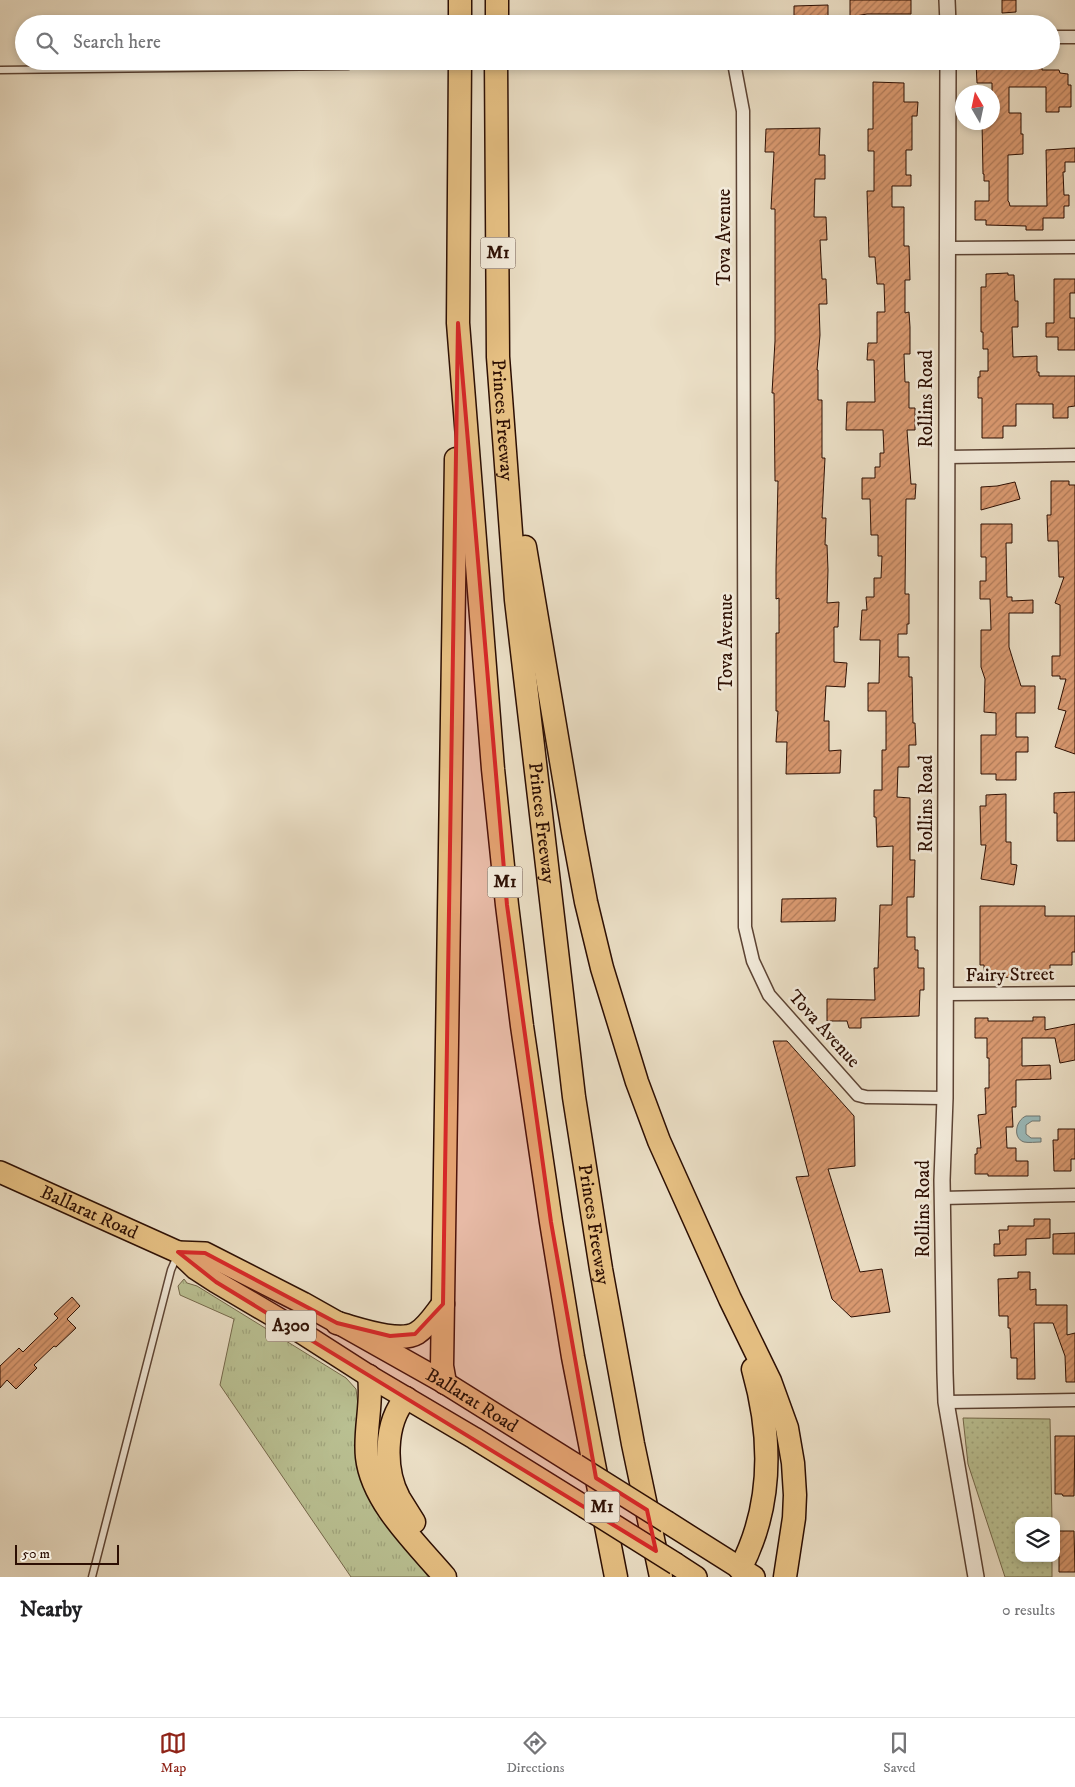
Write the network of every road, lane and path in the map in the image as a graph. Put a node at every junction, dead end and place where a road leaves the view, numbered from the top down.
1 (460, 0) edge
2 (497, 0) edge
3 (947, 0) edge
4 (460, 15) edge
5 (497, 15) edge
6 (948, 15) edge
7 (1060, 37) edge
8 (1075, 37) edge
9 (0, 70) edge
10 (15, 70) edge
11 (460, 70) edge
12 (496, 70) edge
13 (735, 70) edge
14 (948, 70) edge
15 (1075, 247) edge
16 (947, 248) junction
17 (458, 323) junction
18 (505, 445) junction
19 (1075, 455) edge
20 (946, 457) junction
21 (1075, 992) edge
22 (946, 994) junction
23 (945, 1098) junction
24 (0, 1172) edge
25 (1075, 1196) edge
26 (942, 1198) junction
27 (178, 1252) junction
28 (730, 1299) junction
29 (443, 1304) junction
30 (337, 1322) junction
31 (369, 1376) junction
32 (445, 1384) junction
33 (406, 1398) junction
34 (1075, 1400) edge
35 (946, 1402) junction
36 (971, 1544) junction
37 (668, 1570) edge
38 (742, 1574) edge
39 (92, 1577) edge
40 (445, 1577) edge
41 (450, 1577) edge
42 (616, 1577) edge
43 (696, 1577) edge
44 (785, 1577) edge
45 (976, 1577) edge
46 (982, 1577) edge

1 - 4 highway
2 - 5 highway
3 - 6 street
7 - 8 street
9 - 10 lane
11 - 17 highway, Princes Freeway / M1
12 - 18 highway, Princes Freeway / M1
13 - 23 street, Tova Avenue
14 - 16 street, Rollins Road
15 - 16 street
16 - 20 street, Rollins Road
17 - 29 highway
17 - 42 highway, Princes Freeway / M1
18 - 28 highway
18 - 37 highway, Princes Freeway / M1
19 - 20 street
20 - 22 street, Rollins Road
21 - 22 street, Fairy Street
22 - 23 street, Rollins Road
23 - 26 street, Rollins Road
24 - 27 highway, Ballarat Road / A300
25 - 26 street
26 - 35 street, Rollins Road
27 - 30 highway, Ballarat Road / A300
27 - 31 highway, Ballarat Road / A300
27 - 39 lane
28 - 38 highway
28 - 44 highway
29 - 30 highway
29 - 32 highway
30 - 32 highway, Ballarat Road / A300
31 - 33 highway, Ballarat Road / A300
31 - 40 highway
32 - 33 highway
32 - 38 highway, Ballarat Road / A300, bridge
33 - 37 highway, Ballarat Road / A300, bridge
33 - 41 highway
34 - 35 street
35 - 36 street, Rollins Road
36 - 45 street, Rollins Road
36 - 46 street, Rollins Road
37 - 43 highway, Ballarat Road / A300

